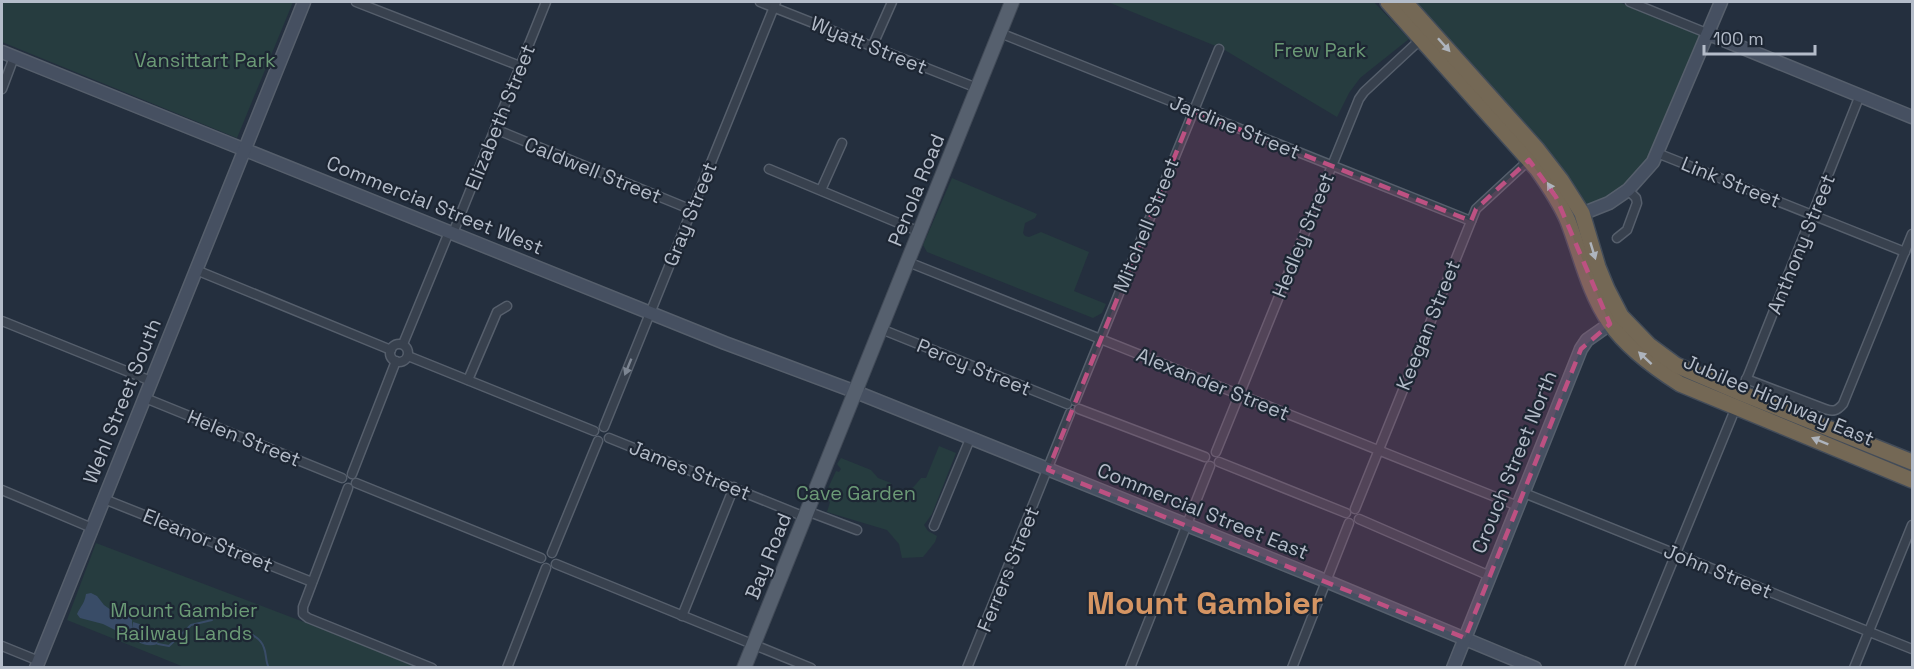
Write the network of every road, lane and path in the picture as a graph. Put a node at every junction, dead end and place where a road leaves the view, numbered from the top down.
1 (304, 2) edge
2 (356, 2) edge
3 (546, 2) edge
4 (760, 2) edge
5 (892, 2) edge
6 (1012, 2) edge
7 (1388, 2) edge
8 (1405, 2) edge
9 (1630, 2) edge
10 (1721, 2) edge
11 (775, 4) edge
12 (1000, 33) junction
13 (1708, 34) junction
14 (1421, 39) junction
15 (872, 47) junction
16 (1219, 49) dead end
17 (2, 52) edge
18 (14, 57) junction
19 (520, 66) junction
20 (2, 88) edge
21 (977, 88) junction
22 (1860, 95) junction
23 (1193, 111) junction
24 (1912, 117) edge
25 (495, 129) junction
26 (842, 142) dead end
27 (245, 149) junction
28 (1657, 153) junction
29 (1529, 160) junction
30 (1332, 166) junction
31 (770, 169) dead end
32 (821, 190) junction
33 (1628, 190) junction
34 (692, 210) junction
35 (1582, 213) junction
36 (1813, 214) junction
37 (1567, 219) junction
38 (1471, 221) junction
39 (920, 232) junction
40 (451, 233) junction
41 (1912, 234) edge
42 (1617, 238) dead end
43 (1905, 252) junction
44 (908, 262) junction
45 (196, 270) junction
46 (507, 306) dead end
47 (650, 313) junction
48 (1616, 320) junction
49 (2, 321) edge
50 (880, 329) junction
51 (1100, 338) junction
52 (403, 344) junction
53 (391, 350) junction
54 (408, 356) junction
55 (396, 361) junction
56 (151, 381) junction
57 (468, 381) junction
58 (856, 392) junction
59 (1741, 393) junction
60 (1238, 394) junction
61 (145, 398) junction
62 (1074, 404) junction
63 (604, 427) junction
64 (594, 431) junction
65 (609, 438) junction
66 (970, 439) junction
67 (598, 441) junction
68 (1866, 442) junction
69 (1377, 450) junction
70 (1216, 452) junction
71 (1205, 457) junction
72 (1860, 457) junction
73 (1219, 462) junction
74 (1912, 462) edge
75 (1210, 466) junction
76 (1048, 470) junction
77 (1912, 480) edge
78 (352, 482) junction
79 (734, 487) junction
80 (2, 490) edge
81 (1524, 493) junction
82 (104, 499) junction
83 (1518, 506) junction
84 (1355, 509) junction
85 (1346, 513) junction
86 (806, 514) junction
87 (1359, 519) junction
88 (1349, 523) junction
89 (1912, 525) edge
90 (934, 526) dead end
91 (1187, 526) junction
92 (93, 528) junction
93 (857, 530) dead end
94 (552, 553) junction
95 (1675, 553) junction
96 (541, 558) junction
97 (556, 564) junction
98 (546, 568) junction
99 (1490, 576) junction
100 (1326, 581) junction
101 (312, 582) junction
102 (682, 616) junction
103 (1869, 632) junction
104 (1465, 638) junction
105 (753, 645) junction
106 (2, 646) edge
107 (1912, 649) edge
108 (37, 664) edge
109 (432, 668) edge
110 (507, 668) edge
111 (744, 668) edge
112 (811, 668) edge
113 (968, 668) edge
114 (1130, 668) edge
115 (1292, 668) edge
116 (1453, 668) edge
117 (1535, 668) edge
118 (1629, 668) edge
119 (1854, 668) edge

1 - 27 street, Wehl Street South
2 - 19 street
3 - 19 street, Elizabeth Street
4 - 11 street, Wyatt Street
5 - 15 street
6 - 12 main road, Penola Road
7 - 14 highway, Jubilee Highway East
8 -> 35 highway, Jubilee Highway East
9 - 13 street
10 - 13 street
11 - 15 street, Wyatt Street
11 - 34 street, Gray Street
12 - 21 main road, Penola Road
12 - 23 street, Jardine Street
13 - 22 street
13 - 28 street
14 - 29 highway, Jubilee Highway East
14 - 30 street, Hedley Street
15 - 21 street, Wyatt Street
16 - 23 street, Mitchell Street
17 - 18 street, Commercial Street West
18 - 20 street
18 - 27 street, Commercial Street West
19 - 25 street, Elizabeth Street
21 - 39 main road, Penola Road
22 - 24 street
22 - 36 street, Anthony Street
23 - 30 street, Jardine Street
23 - 51 street, Mitchell Street
25 - 34 street, Caldwell Street
25 - 40 street, Elizabeth Street
26 - 32 street
27 - 40 street, Commercial Street West
27 - 45 street, Wehl Street South
28 - 33 street
28 - 36 street, Link Street
37 -> 29 highway, Jubilee Highway East
29 - 38 street, Keegan Street
30 - 38 street, Jardine Street
30 - 60 street, Hedley Street
31 - 32 street
32 - 39 street
33 - 35 street
33 - 42 street
34 - 47 street, Gray Street
35 - 37 street
35 -> 48 highway, Jubilee Highway East
36 - 43 street, Link Street
36 - 59 street, Anthony Street
37 - 48 highway, Jubilee Highway East
38 - 69 street, Keegan Street
39 - 44 main road, Penola Road
40 - 47 street, Commercial Street West
40 - 52 street, Elizabeth Street
41 - 43 street
43 - 59 street
44 - 50 main road, Penola Road
44 - 51 street, Alexander Street
45 - 53 street
45 - 56 street, Wehl Street South
46 - 57 street
47 - 58 street, Commercial Street West
47 -> 63 street, Gray Street
48 - 59 highway, Jubilee Highway East
48 - 81 street, Crouch Street North
49 - 56 street
50 - 58 main road, Penola Road
50 - 62 street, Percy Street
51 - 60 street, Alexander Street
51 - 62 street, Mitchell Street
52 - 53 street
52 - 54 street
53 - 55 street
54 - 55 street
54 - 57 street
55 - 78 street
56 - 61 street, Wehl Street South
57 - 64 street
58 - 66 street, Commercial Street East
58 - 86 main road, Bay Road
59 - 68 highway, Jubilee Highway East
72 -> 59 highway, Jubilee Highway East
59 - 95 street, Anthony Street
60 - 69 street, Alexander Street
60 - 70 street, Hedley Street
61 - 78 street, Helen Street
61 - 82 street, Wehl Street South
62 - 71 street, Percy Street
62 - 76 street
63 - 64 street
63 - 65 street
64 - 67 street
65 - 67 street
65 - 79 street, James Street
66 - 76 street, Commercial Street East
66 - 90 street
67 - 94 street
68 - 72 highway
68 - 74 highway, Jubilee Highway East
69 - 83 street, Alexander Street
69 - 84 street, Keegan Street
70 - 71 street
70 - 73 street
71 - 75 street
72 - 77 highway, Jubilee Highway East
73 - 75 street
73 - 85 street
75 - 91 street
76 - 91 street, Commercial Street East
76 - 113 street, Ferrers Street
78 - 96 street
78 - 101 street
79 - 86 street, James Street
79 - 102 street
80 - 92 street
81 - 83 street, Crouch Street North
81 - 95 street, John Street
82 - 92 street, Wehl Street South
82 - 101 street, Eleanor Street
83 - 99 street, Crouch Street North
84 - 85 street
84 - 87 street
85 - 88 street
86 - 93 street, James Street
86 - 105 main road, Bay Road
87 - 88 street
87 - 99 street
88 - 100 street
89 - 103 street
91 - 100 street, Commercial Street East
91 - 114 street
92 - 108 street, Wehl Street South
94 - 96 street
94 - 97 street
95 - 103 street, John Street
95 - 118 street, Anthony Street
96 - 98 street
97 - 98 street
97 - 102 street
98 - 110 street
99 - 104 street, Crouch Street North
100 - 104 street, Commercial Street East
100 - 115 street
101 - 109 street
102 - 105 street
103 - 107 street, John Street
103 - 119 street
104 - 116 street, Crouch Street North
104 - 117 street, Commercial Street East
105 - 111 main road, Bay Road
105 - 112 street
106 - 108 street

